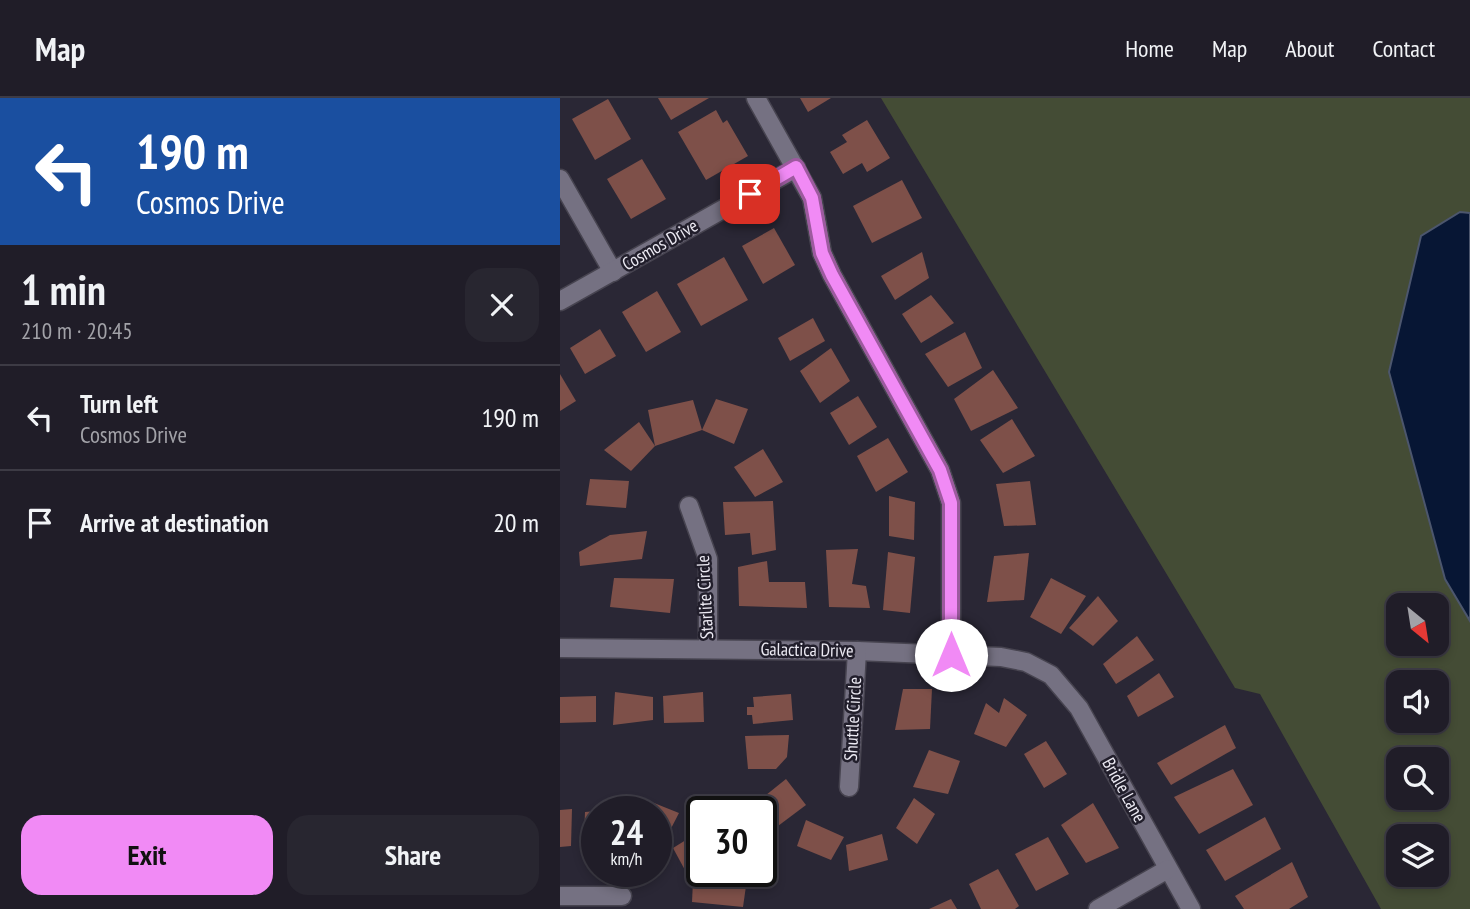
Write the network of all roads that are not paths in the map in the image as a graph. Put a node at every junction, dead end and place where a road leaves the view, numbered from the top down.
1 (756, 98) edge
2 (796, 167) junction
3 (560, 179) edge
4 (613, 272) junction
5 (560, 301) edge
6 (689, 506) dead end
7 (560, 648) edge
8 (708, 648) junction
9 (857, 651) junction
10 (951, 655) junction
11 (1051, 674) joint
12 (849, 787) dead end
13 (1168, 869) junction
14 (560, 896) edge
15 (622, 896) dead end
16 (1098, 909) edge
17 (1191, 909) edge

1 - 2 street
2 - 4 street, Cosmos Drive
2 - 10 street
3 - 4 street
4 - 5 street, Cosmos Drive
6 - 8 street, Starlite Circle
7 - 8 street, Galactica Drive
8 - 9 street, Galactica Drive
9 - 10 street, Galactica Drive
9 - 12 street, Shuttle Circle
10 - 11 street, Galactica Drive
11 - 13 street, Bridle Lane
13 - 16 street
13 - 17 street, Bridle Lane
14 - 15 street

